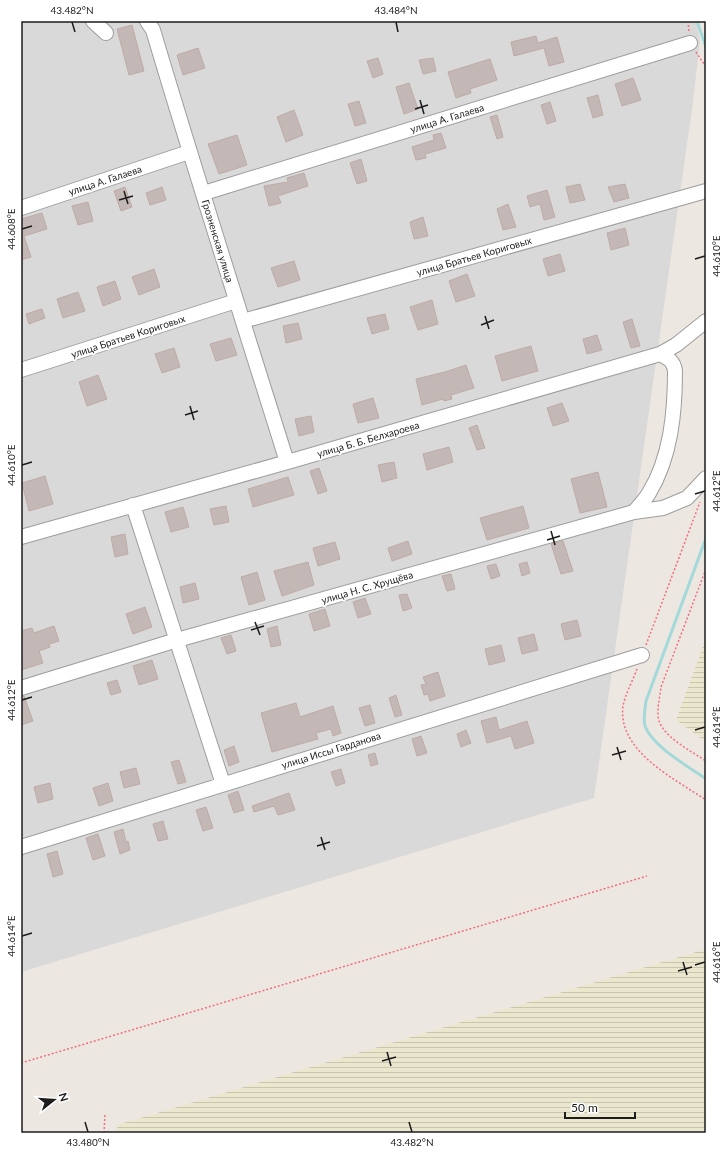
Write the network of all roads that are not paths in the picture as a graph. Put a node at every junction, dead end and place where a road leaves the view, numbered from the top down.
1 (92, 21) edge
2 (147, 21) edge
3 (106, 33) dead end
4 (690, 42) dead end
5 (189, 152) junction
6 (706, 191) edge
7 (204, 193) junction
8 (21, 208) edge
9 (236, 301) junction
10 (243, 321) junction
11 (706, 321) edge
12 (660, 354) junction
13 (21, 370) edge
14 (287, 462) junction
15 (706, 478) edge
16 (133, 505) junction
17 (634, 512) junction
18 (21, 537) edge
19 (177, 640) junction
20 (642, 655) road end
21 (21, 688) edge
22 (223, 784) junction
23 (21, 847) edge

1 - 3 street
2 - 5 street, Грозненская улица
4 - 7 street, улица А. Галаева
5 - 7 street, Грозненская улица
5 - 8 street, улица А. Галаева
6 - 10 street, улица Братьев Кориговых
7 - 9 street, Грозненская улица
9 - 10 street, Грозненская улица
9 - 13 street, улица Братьев Кориговых
10 - 14 street, Грозненская улица
11 - 12 street, улица Б. Б. Белхароева
12 - 14 street, улица Б. Б. Белхароева
12 - 17 street
14 - 16 street, улица Б. Б. Белхароева
15 - 17 street, улица Н. С. Хрущёва
16 - 18 street, улица Б. Б. Белхароева
16 - 19 street
17 - 19 street, улица Н. С. Хрущёва
19 - 21 street, улица Н. С. Хрущёва
19 - 22 street
20 - 22 street, улица Иссы Гарданова
22 - 23 street, улица Иссы Гарданова

